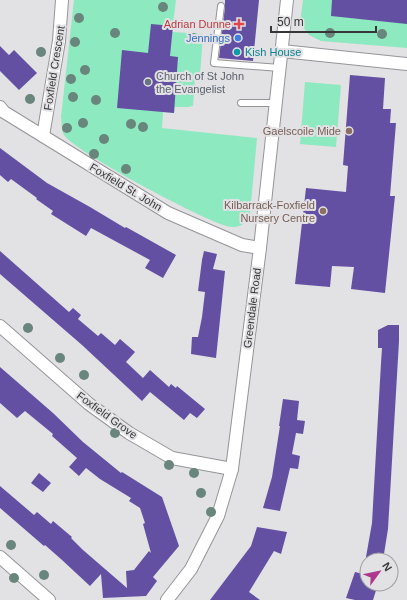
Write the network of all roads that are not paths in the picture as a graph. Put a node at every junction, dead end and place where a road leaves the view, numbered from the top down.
1 (62, 0) edge
2 (287, 0) edge
3 (221, 6) dead end
4 (282, 51) junction
5 (407, 64) edge
6 (280, 68) junction
7 (241, 103) dead end
8 (276, 103) junction
9 (0, 108) edge
10 (43, 136) junction
11 (260, 248) junction
12 (0, 326) edge
13 (232, 469) junction
14 (0, 557) edge
15 (49, 600) edge
16 (166, 600) edge

1 - 10 street, Foxfield Crescent
2 - 4 street, Greendale Road
3 - 6 lane
4 - 5 street
4 - 6 street, Greendale Road
6 - 8 street, Greendale Road
7 - 8 lane
8 - 11 street, Greendale Road
9 - 10 street, Foxfield St. John
10 - 11 street, Foxfield St. John
11 - 13 street, Greendale Road
12 - 13 street, Foxfield Grove
13 - 16 street, Greendale Road
14 - 15 street

